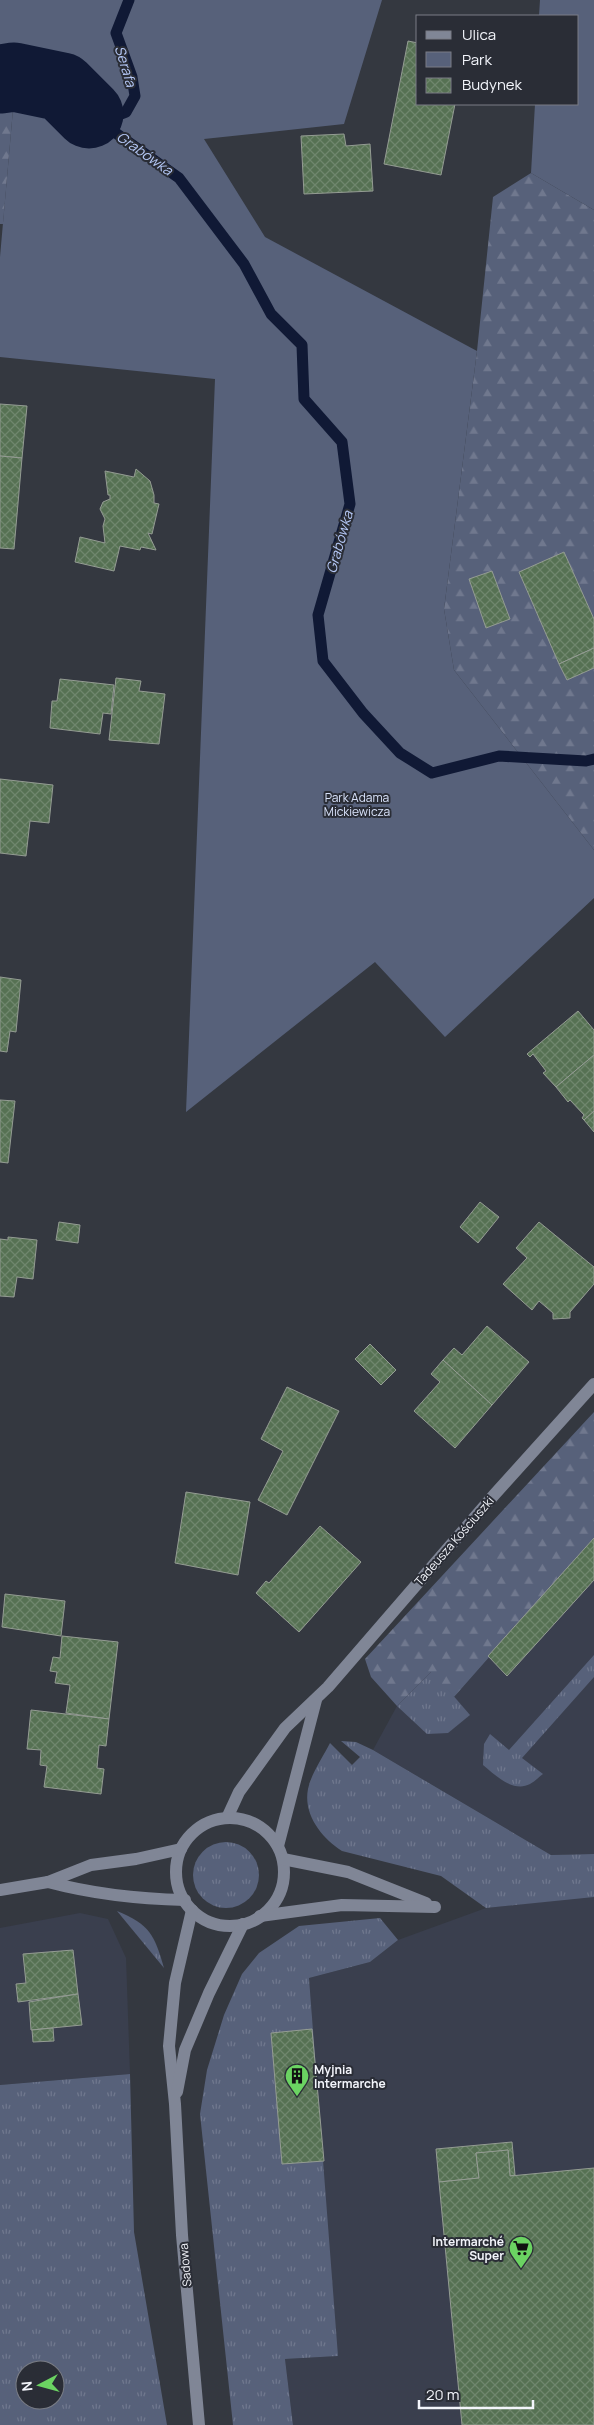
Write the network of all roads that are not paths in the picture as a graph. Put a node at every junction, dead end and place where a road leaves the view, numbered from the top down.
1 (594, 1384) edge
2 (316, 1700) junction
3 (227, 1818) junction
4 (278, 1846) junction
5 (181, 1849) junction
6 (283, 1859) junction
7 (48, 1882) junction
8 (0, 1890) edge
9 (189, 1905) junction
10 (260, 1916) junction
11 (243, 1924) junction
12 (175, 2104) junction
13 (199, 2425) edge

1 - 2 street, Tadeusza Kościuszki
2 - 3 street, Tadeusza Kościuszki
2 - 4 street, Tadeusza Kościuszki
3 - 4 street
3 - 5 street
4 - 6 street
5 - 7 street
5 - 9 street
6 - 10 street
6 - 10 street
7 - 8 street
7 - 9 street
9 - 11 street
9 - 12 street, Sadowa
10 - 11 street
11 - 12 street, Sadowa
12 - 13 street, Sadowa

